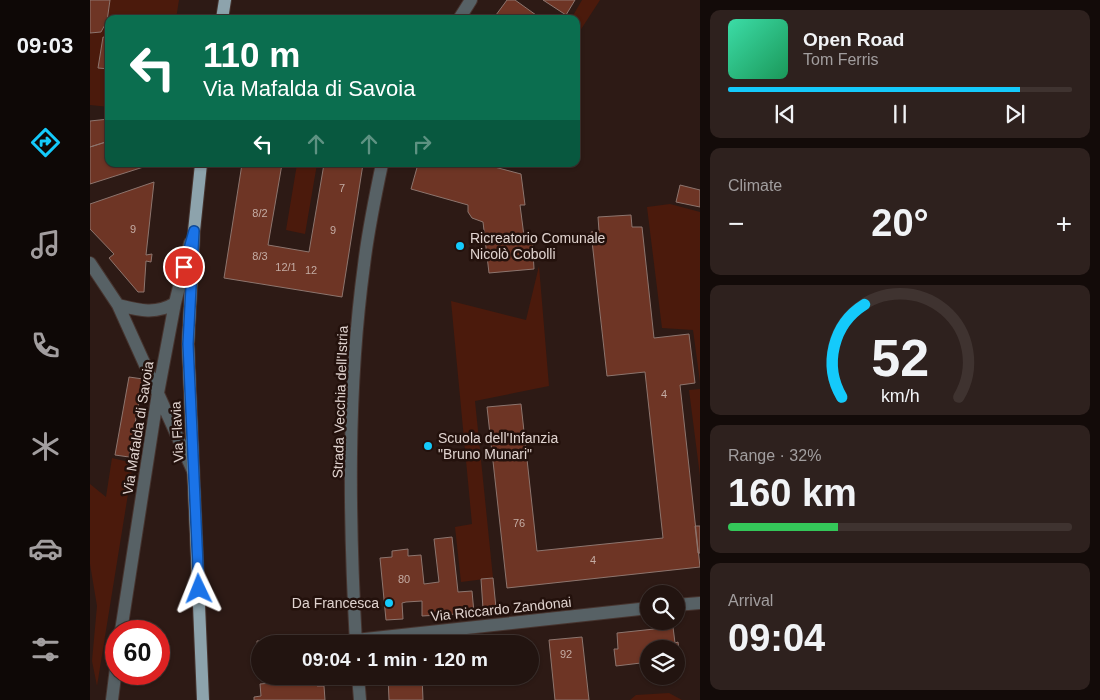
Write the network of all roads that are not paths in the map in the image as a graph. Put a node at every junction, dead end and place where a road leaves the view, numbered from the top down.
1 (225, 0) edge
2 (471, 0) edge
3 (223, 15) edge
4 (461, 15) edge
5 (201, 167) edge
6 (381, 167) edge
7 (194, 231) junction
8 (90, 263) edge
9 (174, 303) junction
10 (118, 305) junction
11 (158, 393) junction
12 (195, 476) junction
13 (700, 603) edge
14 (685, 604) edge
15 (640, 609) edge
16 (123, 620) edge
17 (356, 635) edge
18 (416, 635) edge
19 (114, 685) edge
20 (359, 685) edge
21 (112, 700) edge
22 (203, 700) edge
23 (360, 700) edge

1 - 3 main road
2 - 4 street
5 - 7 main road, Via Flavia
6 - 17 street, Strada Vecchia dell'Istria
7 - 9 street, Via Mafalda di Savoia
7 - 12 main road, Via Flavia
8 - 10 street
9 - 10 street
9 - 11 street, Via Mafalda di Savoia
10 - 11 street
11 - 12 street
11 - 16 street, Via Mafalda di Savoia
12 - 22 main road, Via Flavia
13 - 14 street
15 - 18 street, Via Riccardo Zandonai
19 - 21 street
20 - 23 street

